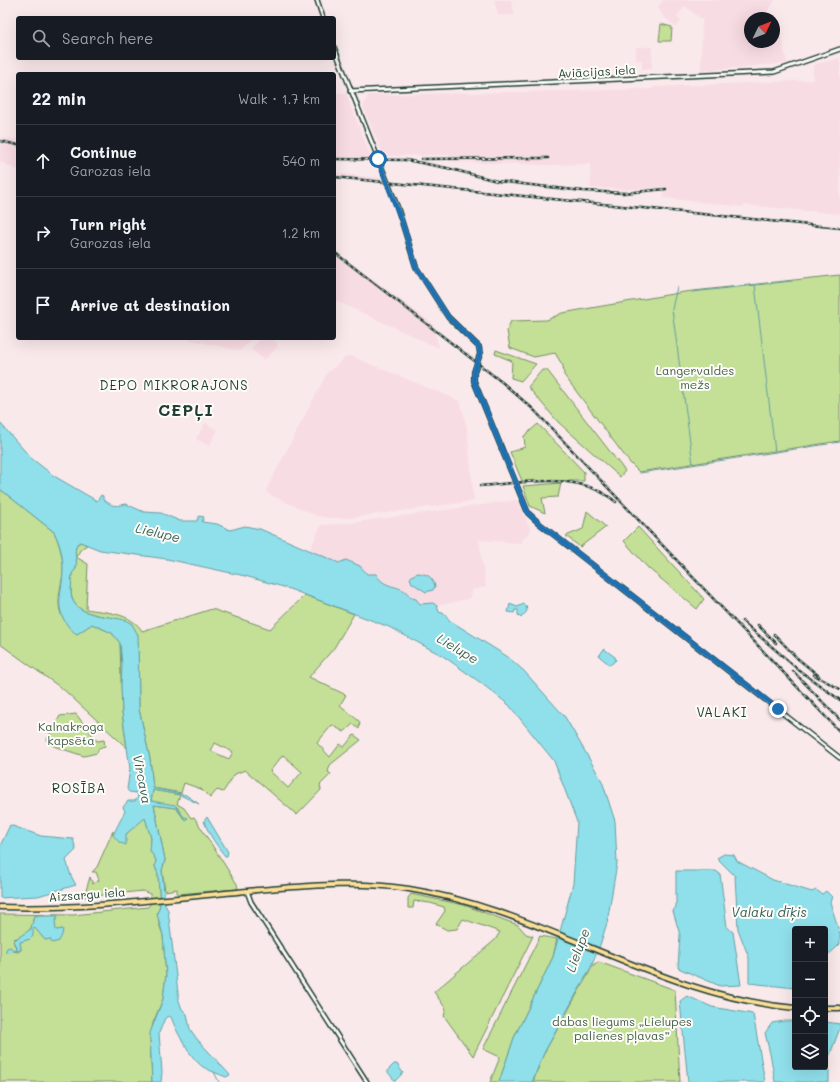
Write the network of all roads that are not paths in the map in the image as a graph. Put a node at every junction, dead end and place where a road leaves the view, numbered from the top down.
1 (317, 0) edge
2 (322, 16) edge
3 (840, 49) edge
4 (336, 52) edge
5 (350, 91) junction
6 (840, 758) edge
7 (247, 891) junction
8 (0, 906) edge
9 (840, 1006) edge
10 (792, 1008) edge
11 (828, 1008) edge
12 (828, 1008) edge
13 (840, 1011) edge
14 (367, 1082) edge

1 - 2 main road
3 - 5 main road, Aviācijas iela
4 - 5 main road
5 - 6 main road
7 - 8 highway, Aizsargu iela
7 - 10 highway, Aizsargu iela
7 - 14 main road
9 - 11 highway
12 - 13 highway

